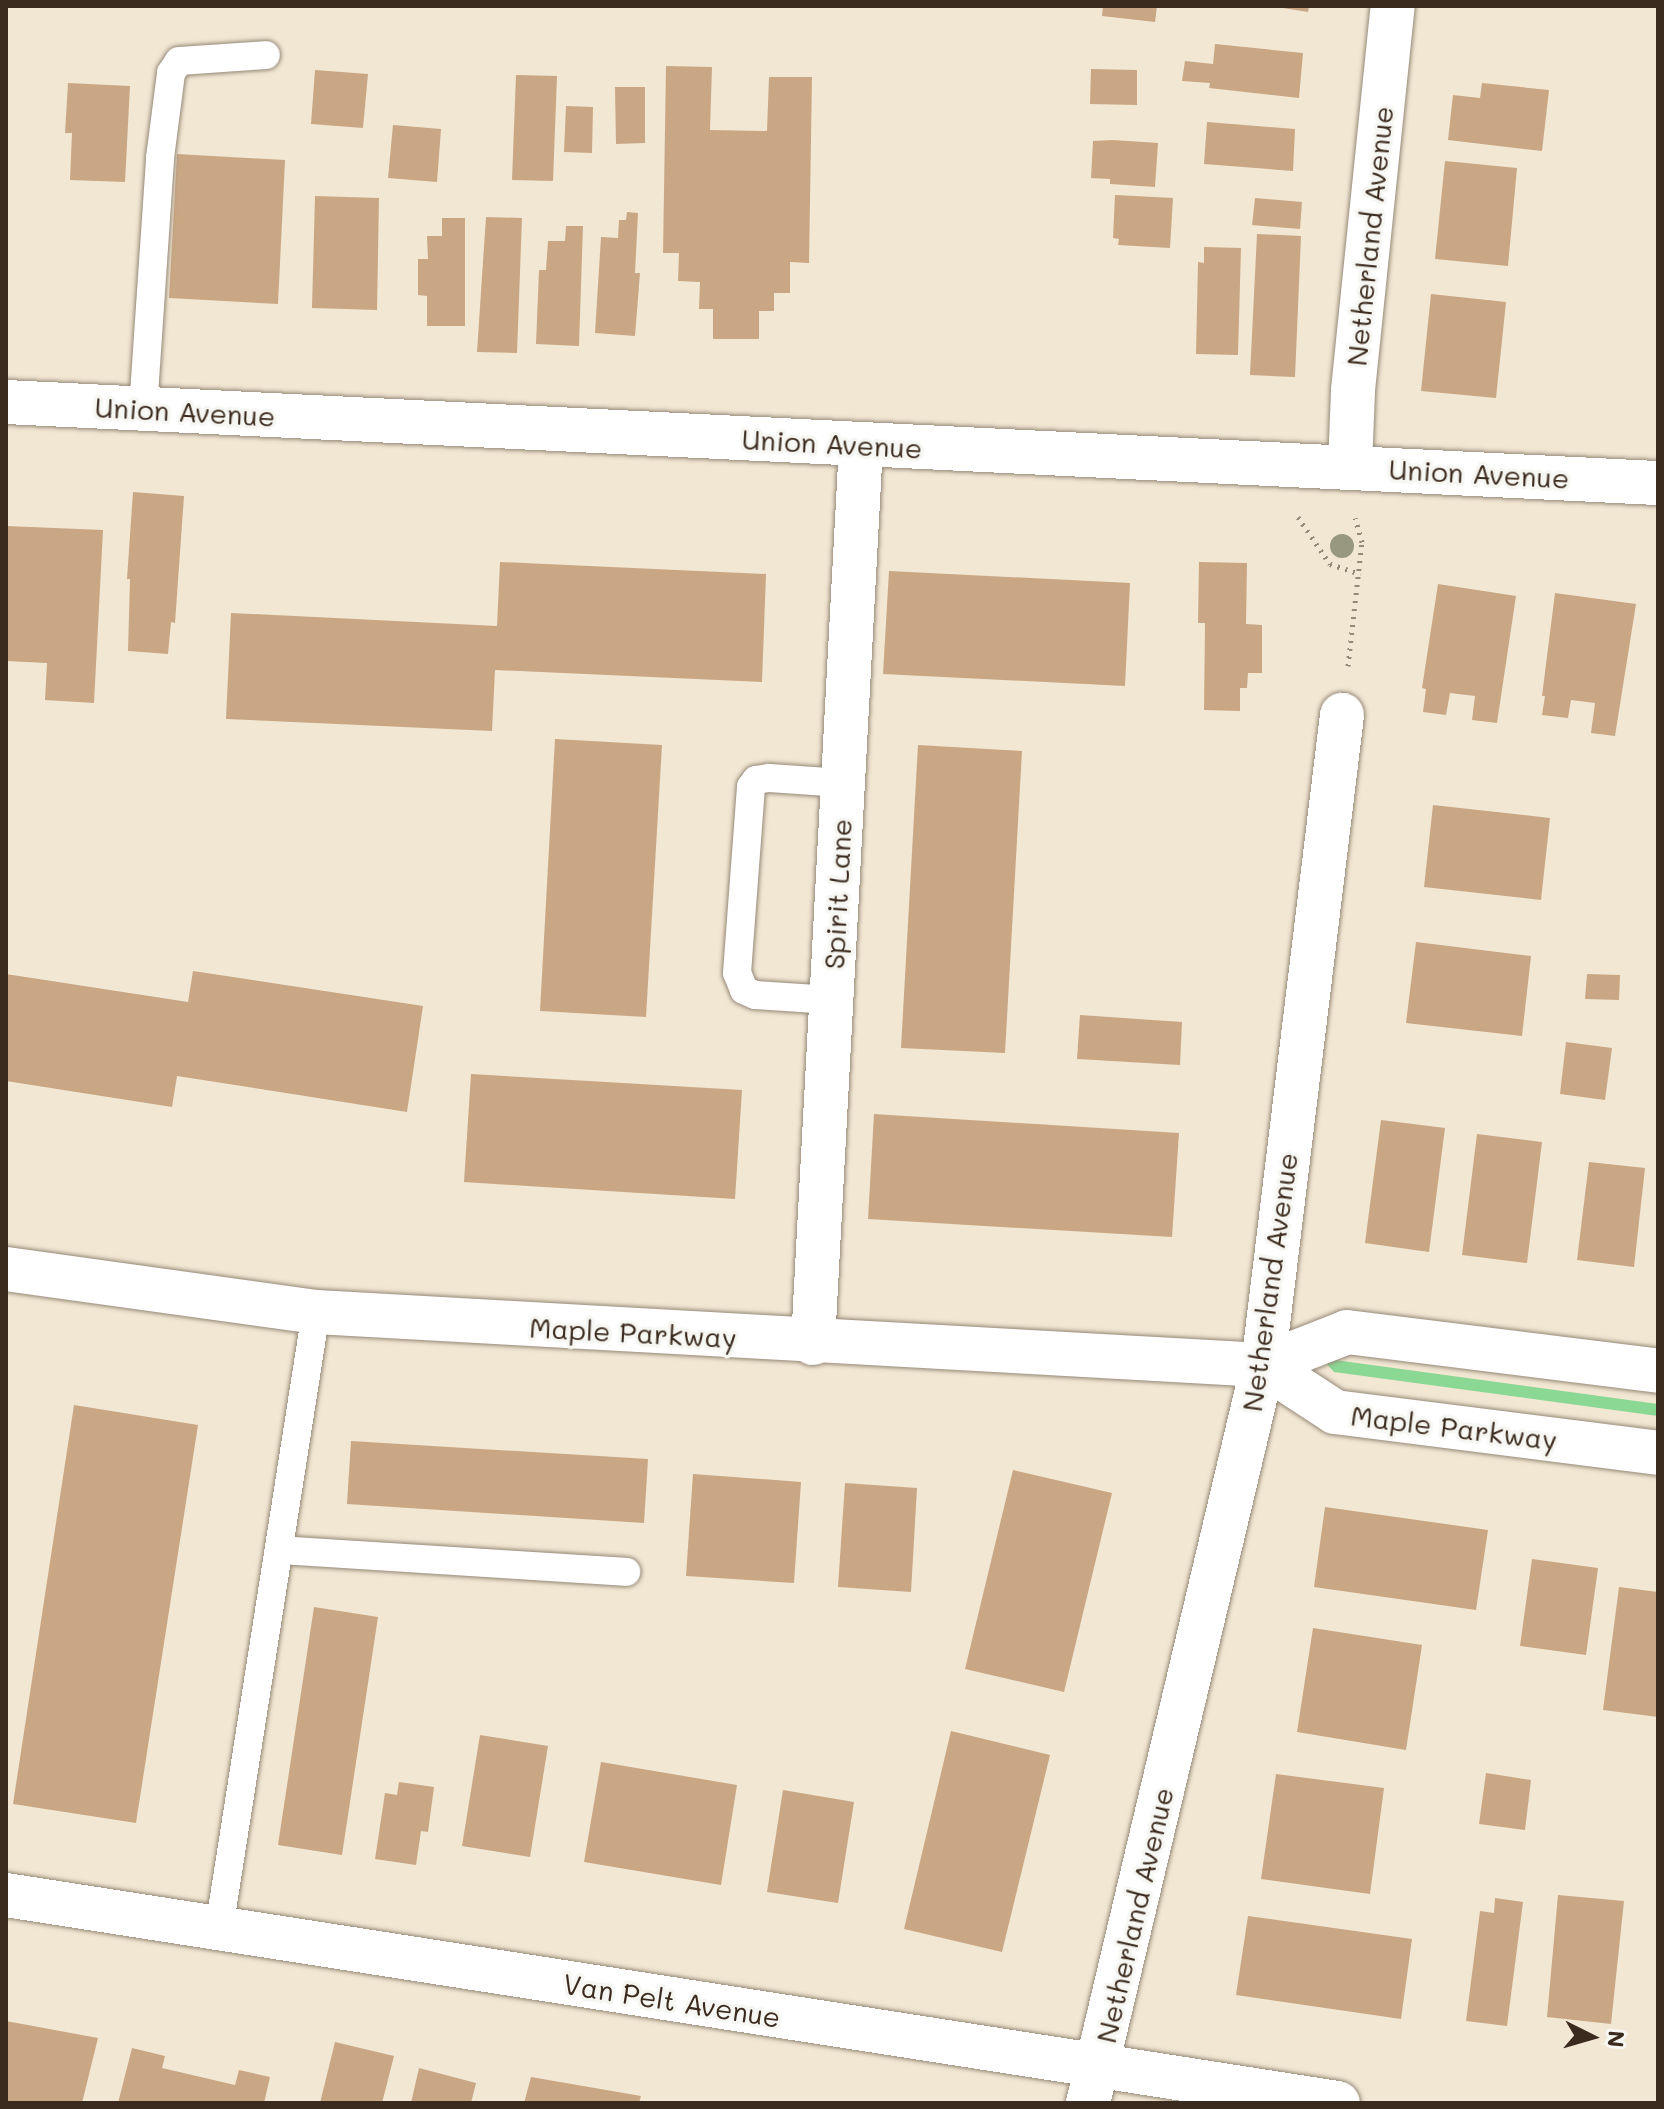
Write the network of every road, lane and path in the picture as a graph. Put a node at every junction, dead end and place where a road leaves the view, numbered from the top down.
1 (1393, 6) edge
2 (266, 55) dead end
3 (6, 402) edge
4 (143, 409) junction
5 (861, 444) junction
6 (1658, 483) edge
7 (1352, 487) junction
8 (1298, 517) dead end
9 (1360, 574) junction
10 (1342, 715) joint
11 (843, 783) junction
12 (831, 1000) junction
13 (7, 1275) edge
14 (316, 1312) junction
15 (813, 1343) junction
16 (1263, 1365) junction
17 (1658, 1371) edge
18 (1658, 1453) edge
19 (279, 1550) junction
20 (626, 1572) dead end
21 (6, 1895) edge
22 (219, 1929) junction
23 (1093, 2085) edge
24 (1338, 2103) edge

1 - 7 street, Netherland Avenue
2 - 4 lane
3 - 4 street, Union Avenue
4 - 5 street, Union Avenue
5 - 7 street, Union Avenue
5 - 11 street, Spirit Lane
6 - 7 street, Union Avenue
7 - 9 path
8 - 9 path
9 - 10 path
10 - 16 street, Netherland Avenue
11 - 12 street, Spirit Lane
11 - 12 lane
12 - 15 street, Spirit Lane
13 - 14 street, Maple Parkway
14 - 15 street, Maple Parkway
14 - 19 lane
15 - 16 street, Maple Parkway
16 - 17 street, Maple Parkway
16 - 18 street, Maple Parkway
16 - 23 street, Netherland Avenue
19 - 20 lane
19 - 22 lane
21 - 22 street, Van Pelt Avenue
22 - 23 street, Van Pelt Avenue
23 - 24 street, Van Pelt Avenue

